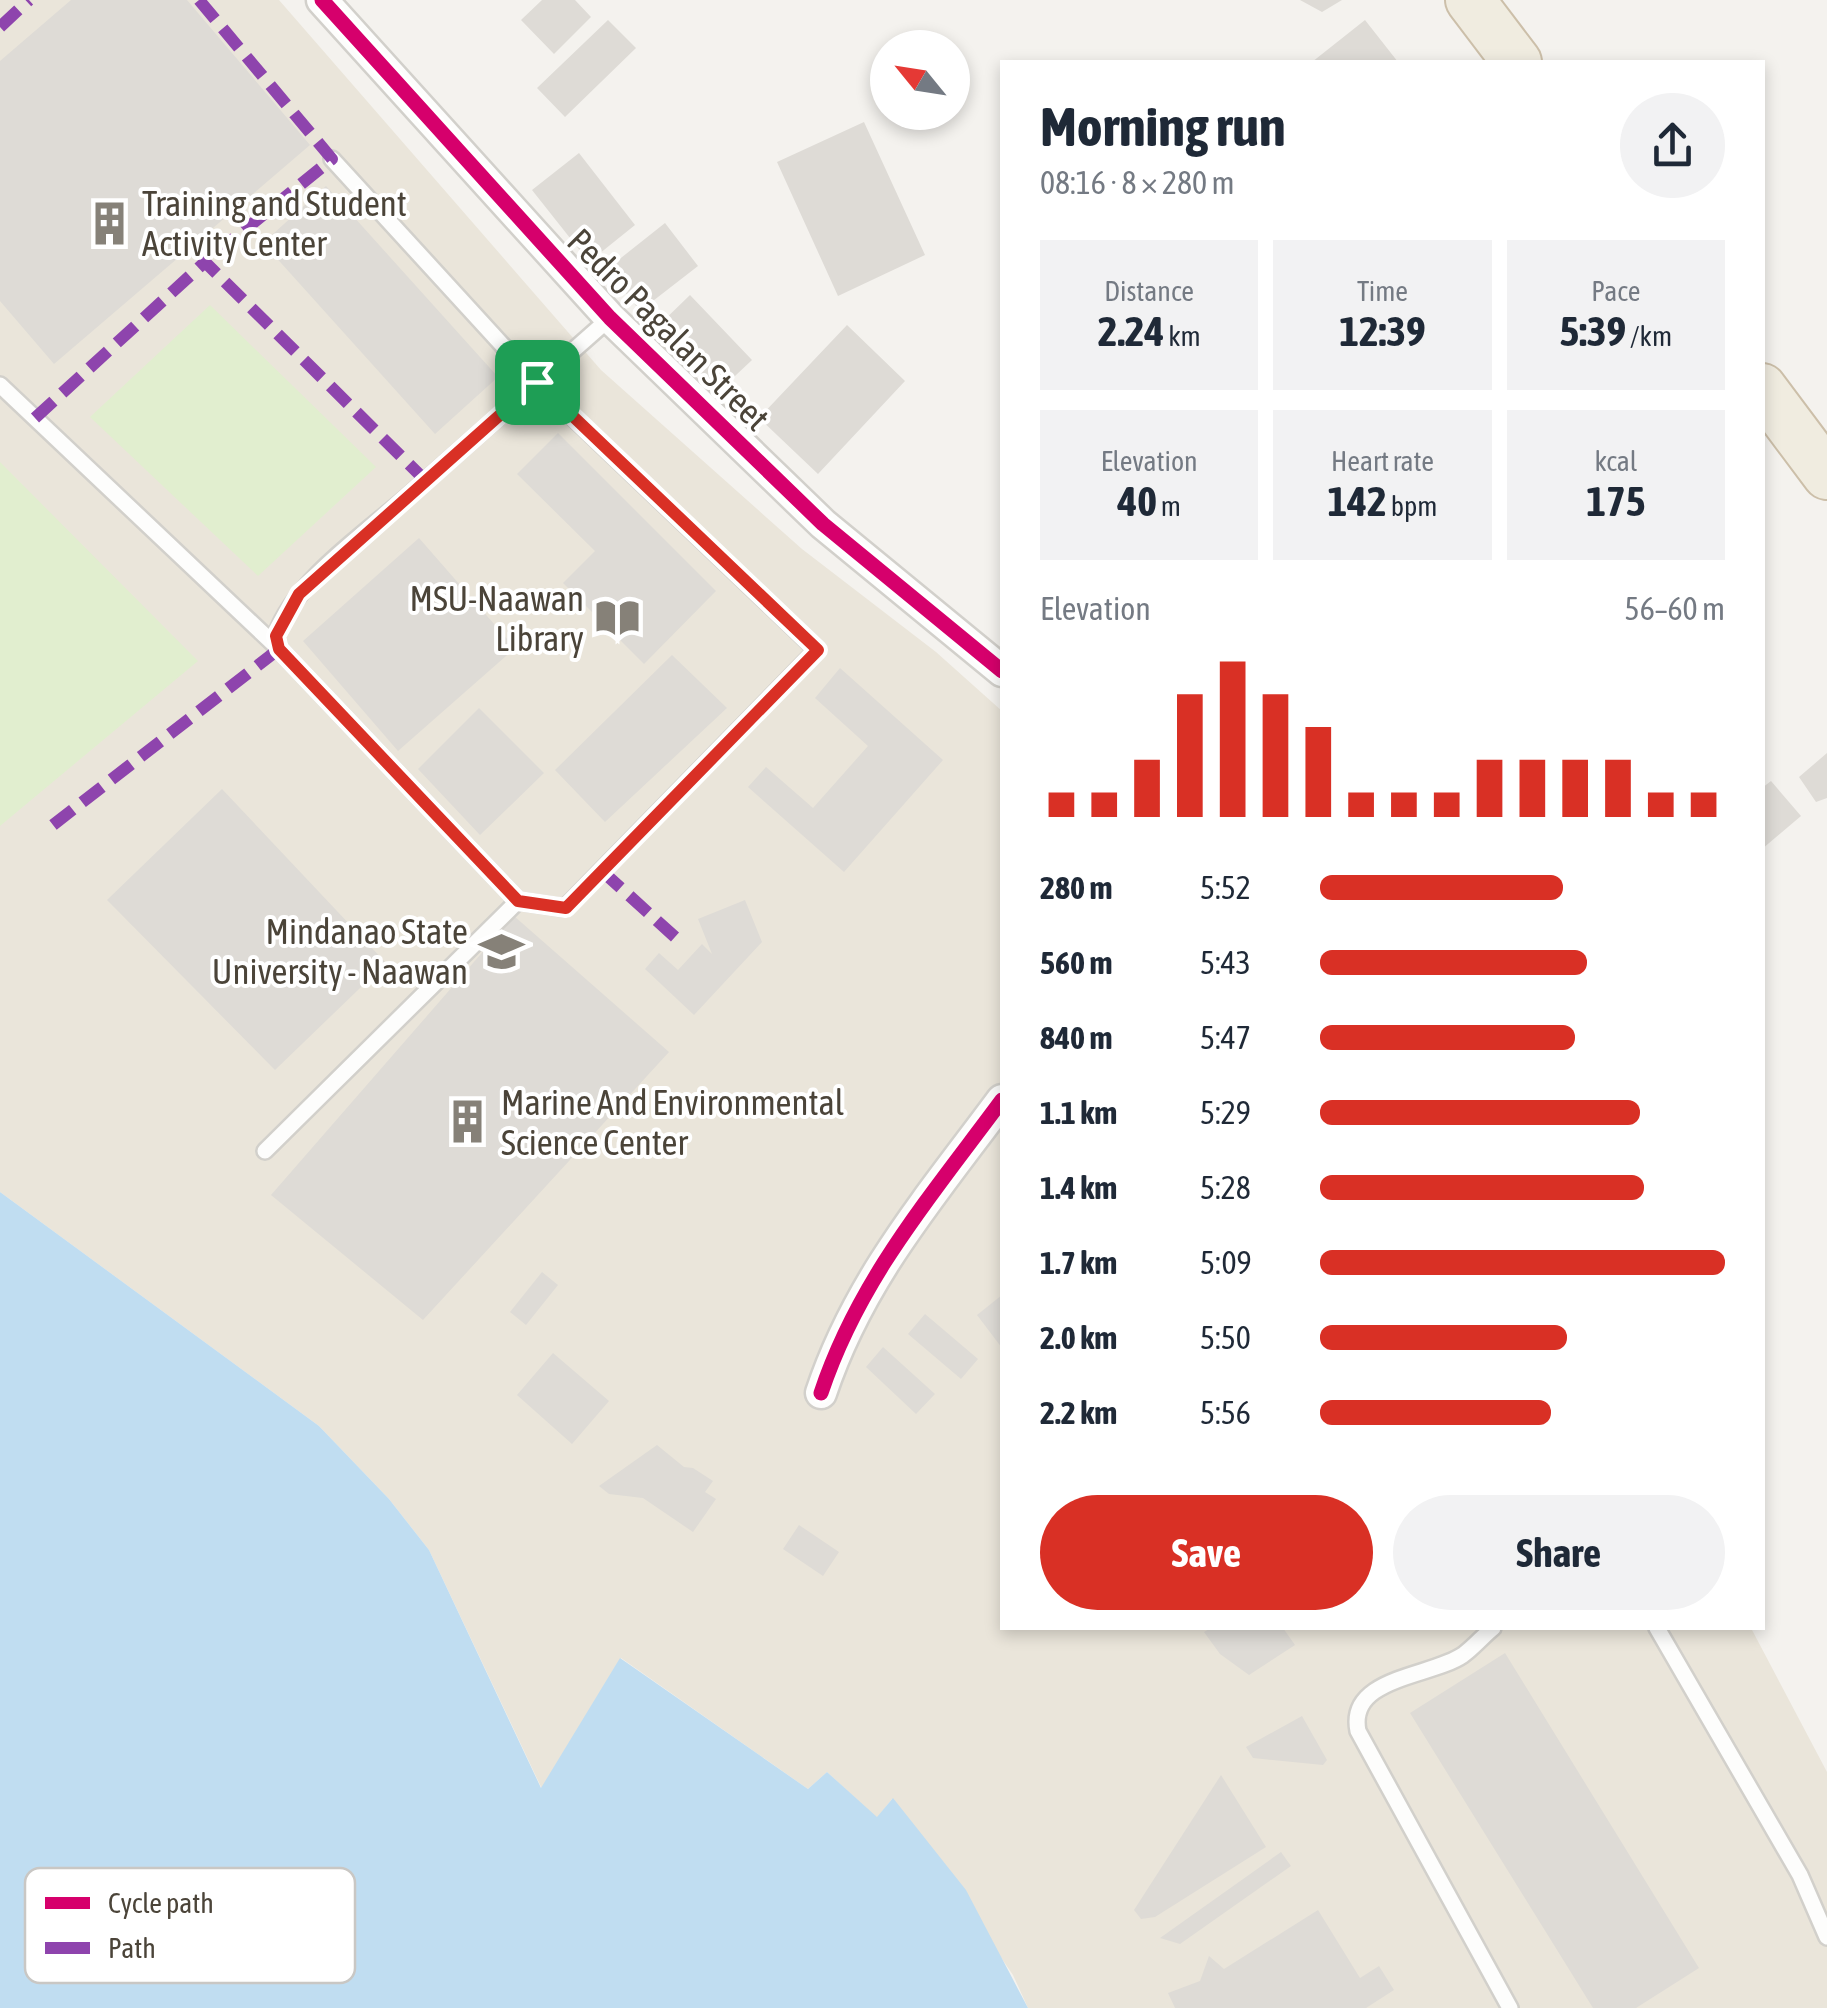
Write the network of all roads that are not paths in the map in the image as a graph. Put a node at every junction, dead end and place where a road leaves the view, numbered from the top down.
1 (322, 0) edge
2 (1470, 0) edge
3 (1515, 60) edge
4 (332, 159) dead end
5 (610, 318) junction
6 (537, 382) junction
7 (0, 385) edge
8 (1765, 392) edge
9 (1827, 475) edge
10 (279, 649) junction
11 (1000, 669) edge
12 (518, 901) junction
13 (1000, 1103) edge
14 (265, 1150) dead end
15 (821, 1393) dead end
16 (1490, 1630) edge
17 (1658, 1630) edge
18 (1827, 1936) edge
19 (1510, 2008) edge

1 - 5 street, Pedro Pagalan Street
2 - 3 highway
4 - 6 lane
5 - 6 lane
5 - 11 street, Pedro Pagalan Street
6 - 10 lane
6 - 12 lane
7 - 10 lane
8 - 9 highway
10 - 12 lane
12 - 14 lane
13 - 15 street
16 - 19 lane
17 - 18 lane

